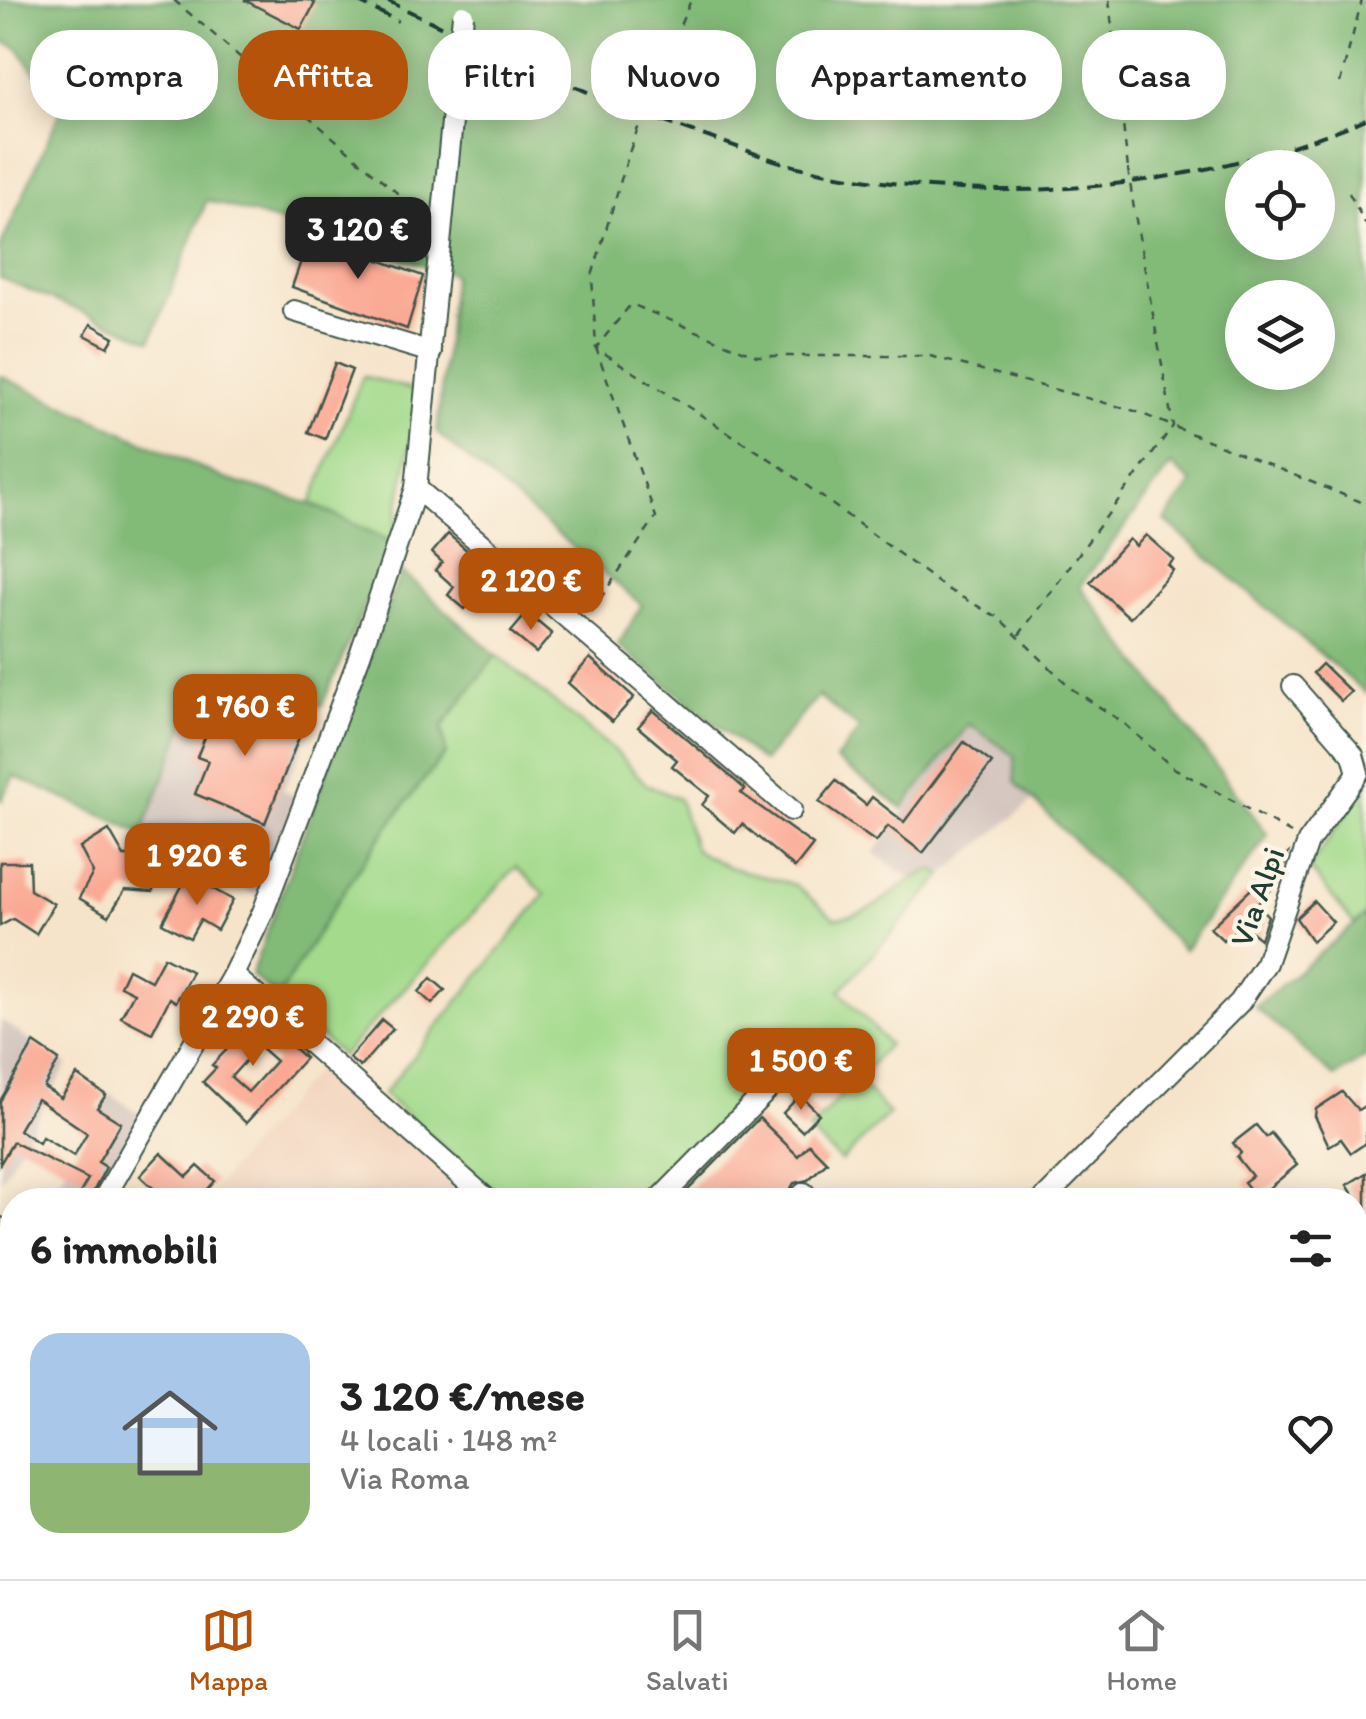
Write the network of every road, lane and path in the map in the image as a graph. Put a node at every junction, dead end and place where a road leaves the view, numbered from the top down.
1 (174, 0) edge
2 (692, 0) edge
3 (1109, 0) edge
4 (1362, 0) edge
5 (464, 7) edge
6 (1340, 83) dead end
7 (1349, 193) dead end
8 (1366, 224) edge
9 (443, 233) junction
10 (294, 311) dead end
11 (596, 348) junction
12 (431, 352) junction
13 (1172, 426) junction
14 (416, 488) junction
15 (1366, 504) edge
16 (580, 628) junction
17 (1018, 636) junction
18 (1293, 686) dead end
19 (791, 810) dead end
20 (1308, 842) junction
21 (233, 975) junction
22 (784, 1073) dead end
23 (110, 1188) edge
24 (474, 1188) edge
25 (671, 1188) edge
26 (1055, 1188) edge

1 - 9 path
2 - 11 path, bridge
3 - 13 path, bridge
4 - 6 path
5 - 9 street, bridge
7 - 8 path
9 - 12 street
10 - 12 street
11 - 13 path
11 - 16 path
11 - 17 path
12 - 14 street
13 - 15 path
13 - 17 path
14 - 16 street
14 - 21 street
16 - 19 street
17 - 20 path
18 - 20 street, Via Alpi
20 - 26 street, Via Alpi
21 - 23 street
21 - 24 street
22 - 25 street

